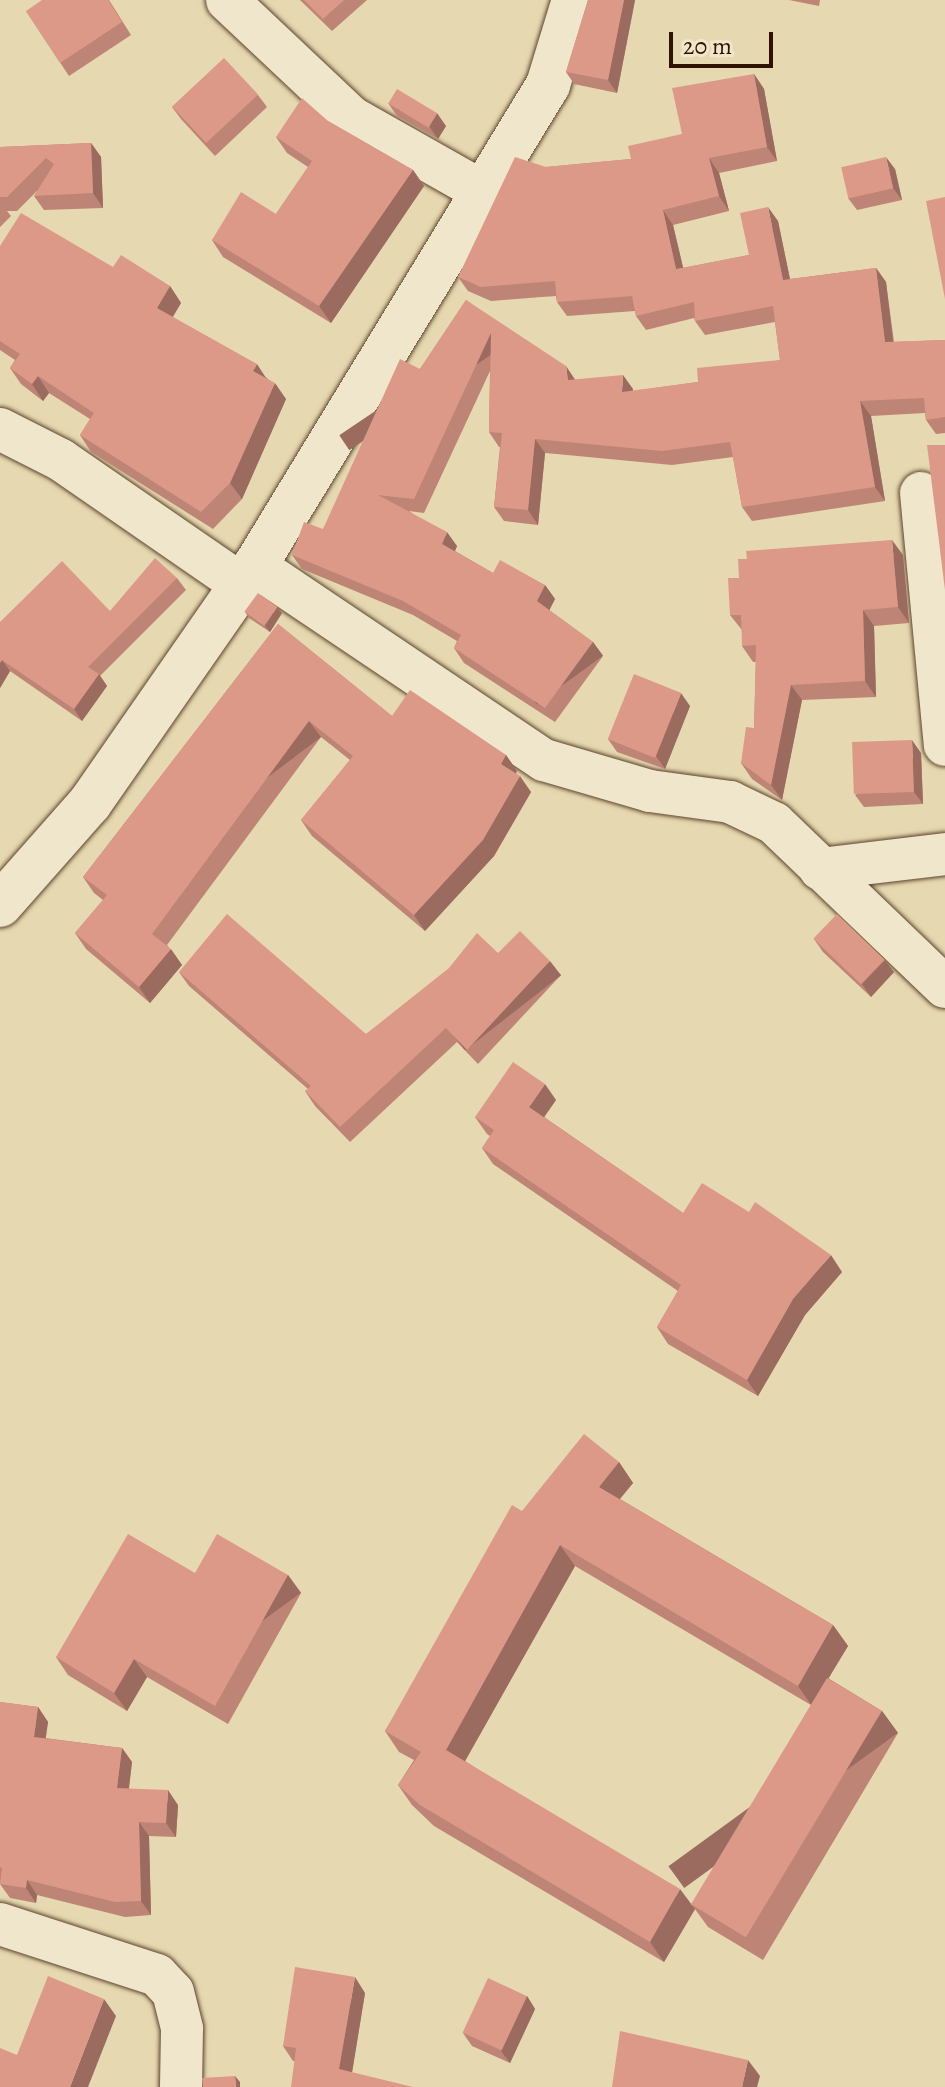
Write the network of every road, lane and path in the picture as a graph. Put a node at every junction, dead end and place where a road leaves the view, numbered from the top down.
1 (227, 0) edge
2 (574, 0) edge
3 (482, 191) junction
4 (0, 429) edge
5 (921, 493) dead end
6 (248, 575) junction
7 (945, 745) edge
8 (945, 854) edge
9 (820, 869) junction
10 (0, 905) edge
11 (945, 987) edge
12 (0, 1924) edge
13 (181, 2087) edge

1 - 3 street
2 - 3 street
3 - 6 street
4 - 6 street
5 - 7 street
6 - 9 street
6 - 10 street
8 - 9 street
9 - 11 street
12 - 13 street

